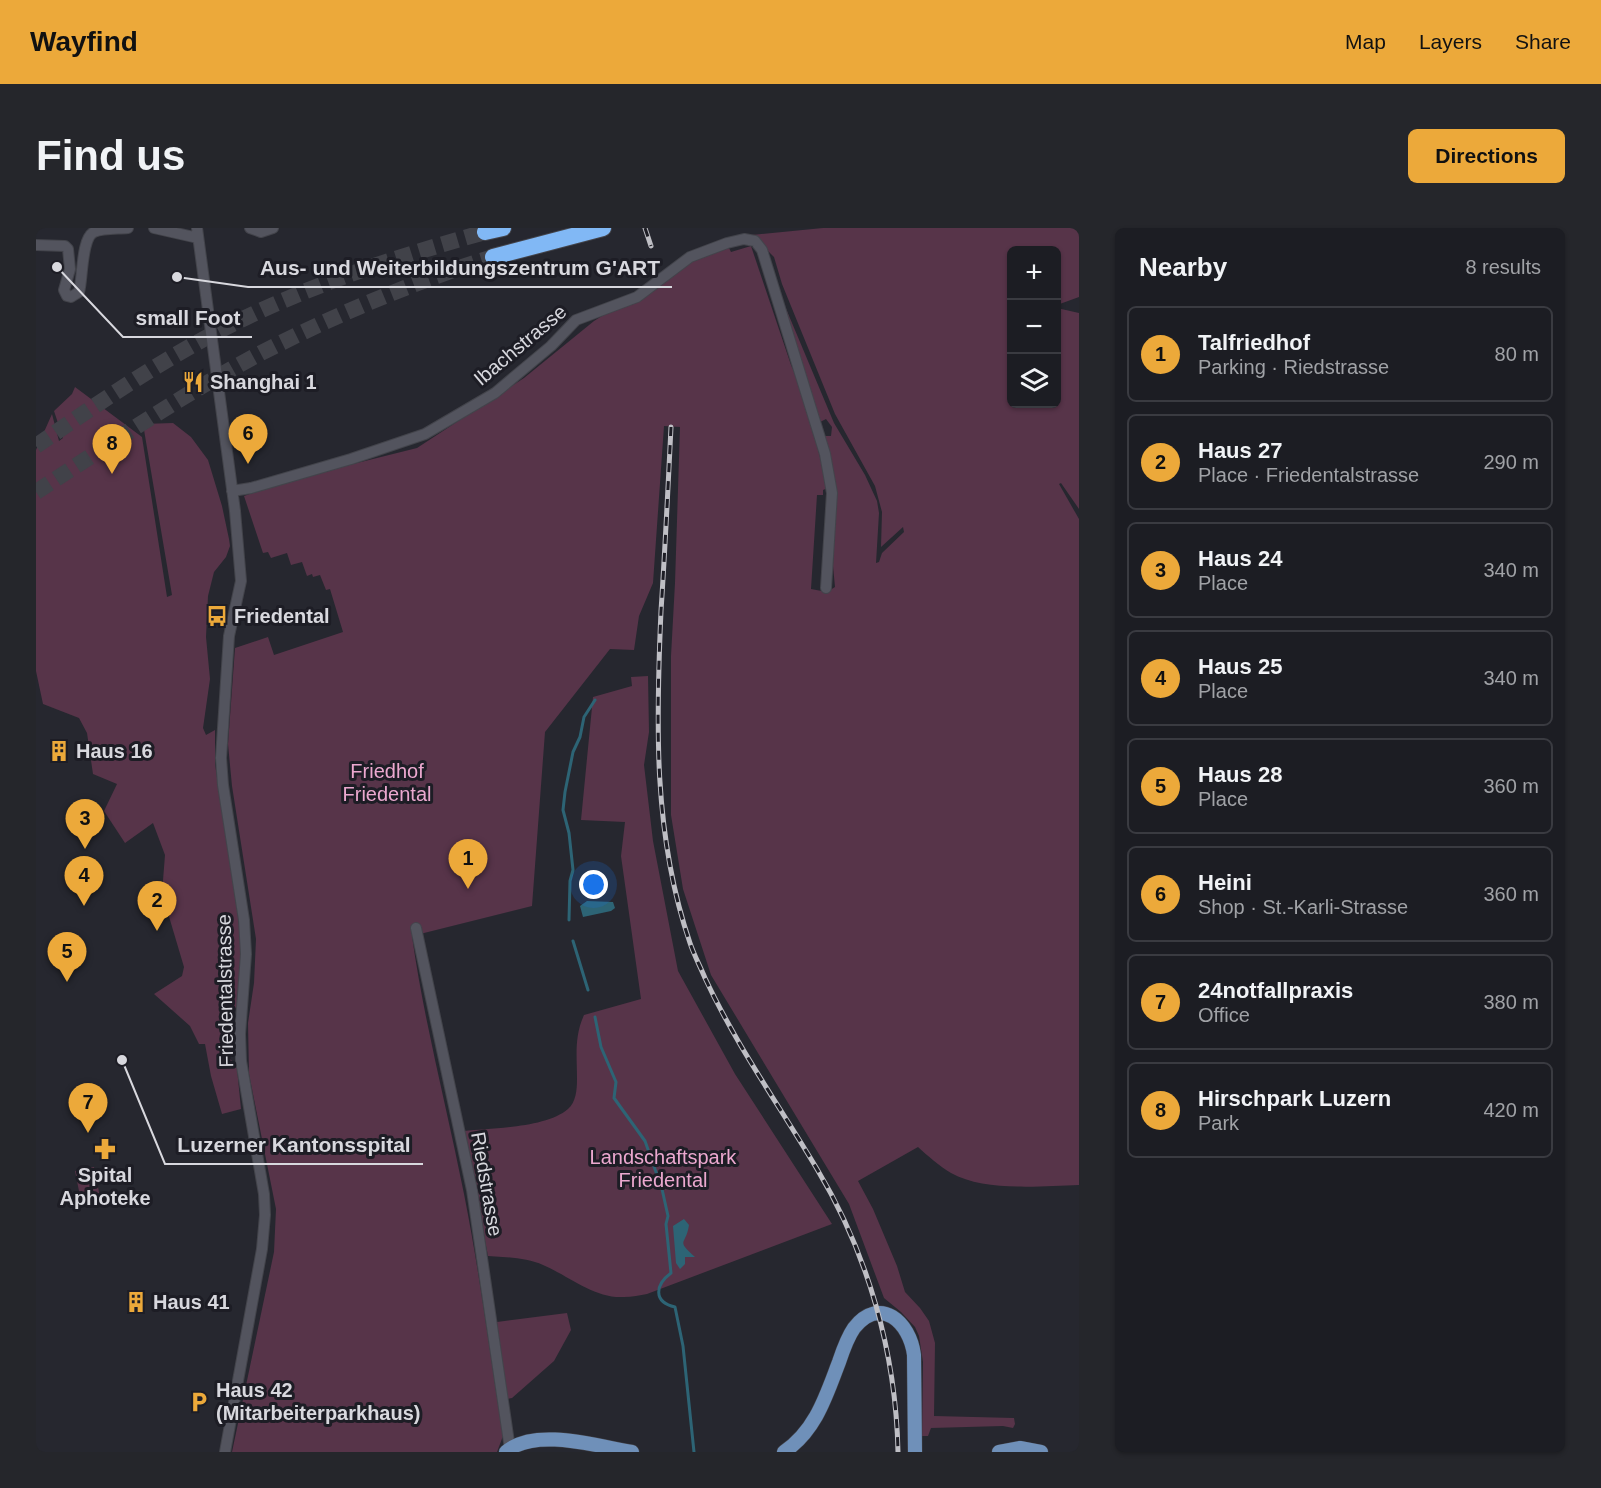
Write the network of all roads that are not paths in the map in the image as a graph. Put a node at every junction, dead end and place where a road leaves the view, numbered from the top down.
1 (128, 228) edge
2 (154, 228) edge
3 (250, 228) edge
4 (273, 228) edge
5 (502, 228) edge
6 (603, 228) edge
7 (485, 232) dead end
8 (198, 233) edge
9 (36, 245) edge
10 (493, 257) tunnel mouth
11 (232, 491) junction
12 (826, 588) dead end
13 (416, 928) dead end
14 (508, 1450) edge
15 (225, 1452) edge
16 (632, 1452) edge
17 (784, 1452) edge
18 (915, 1452) edge
19 (999, 1452) edge
20 (1041, 1452) edge

1 - 9 street
2 - 8 street
3 - 4 street
5 - 7 highway
6 - 10 highway
8 - 11 street, Friedentalstrasse
11 - 12 street, Ibachstrasse
11 - 15 street, Friedentalstrasse
13 - 14 street, Riedstrasse
14 - 16 main road
17 - 18 main road
19 - 20 main road

